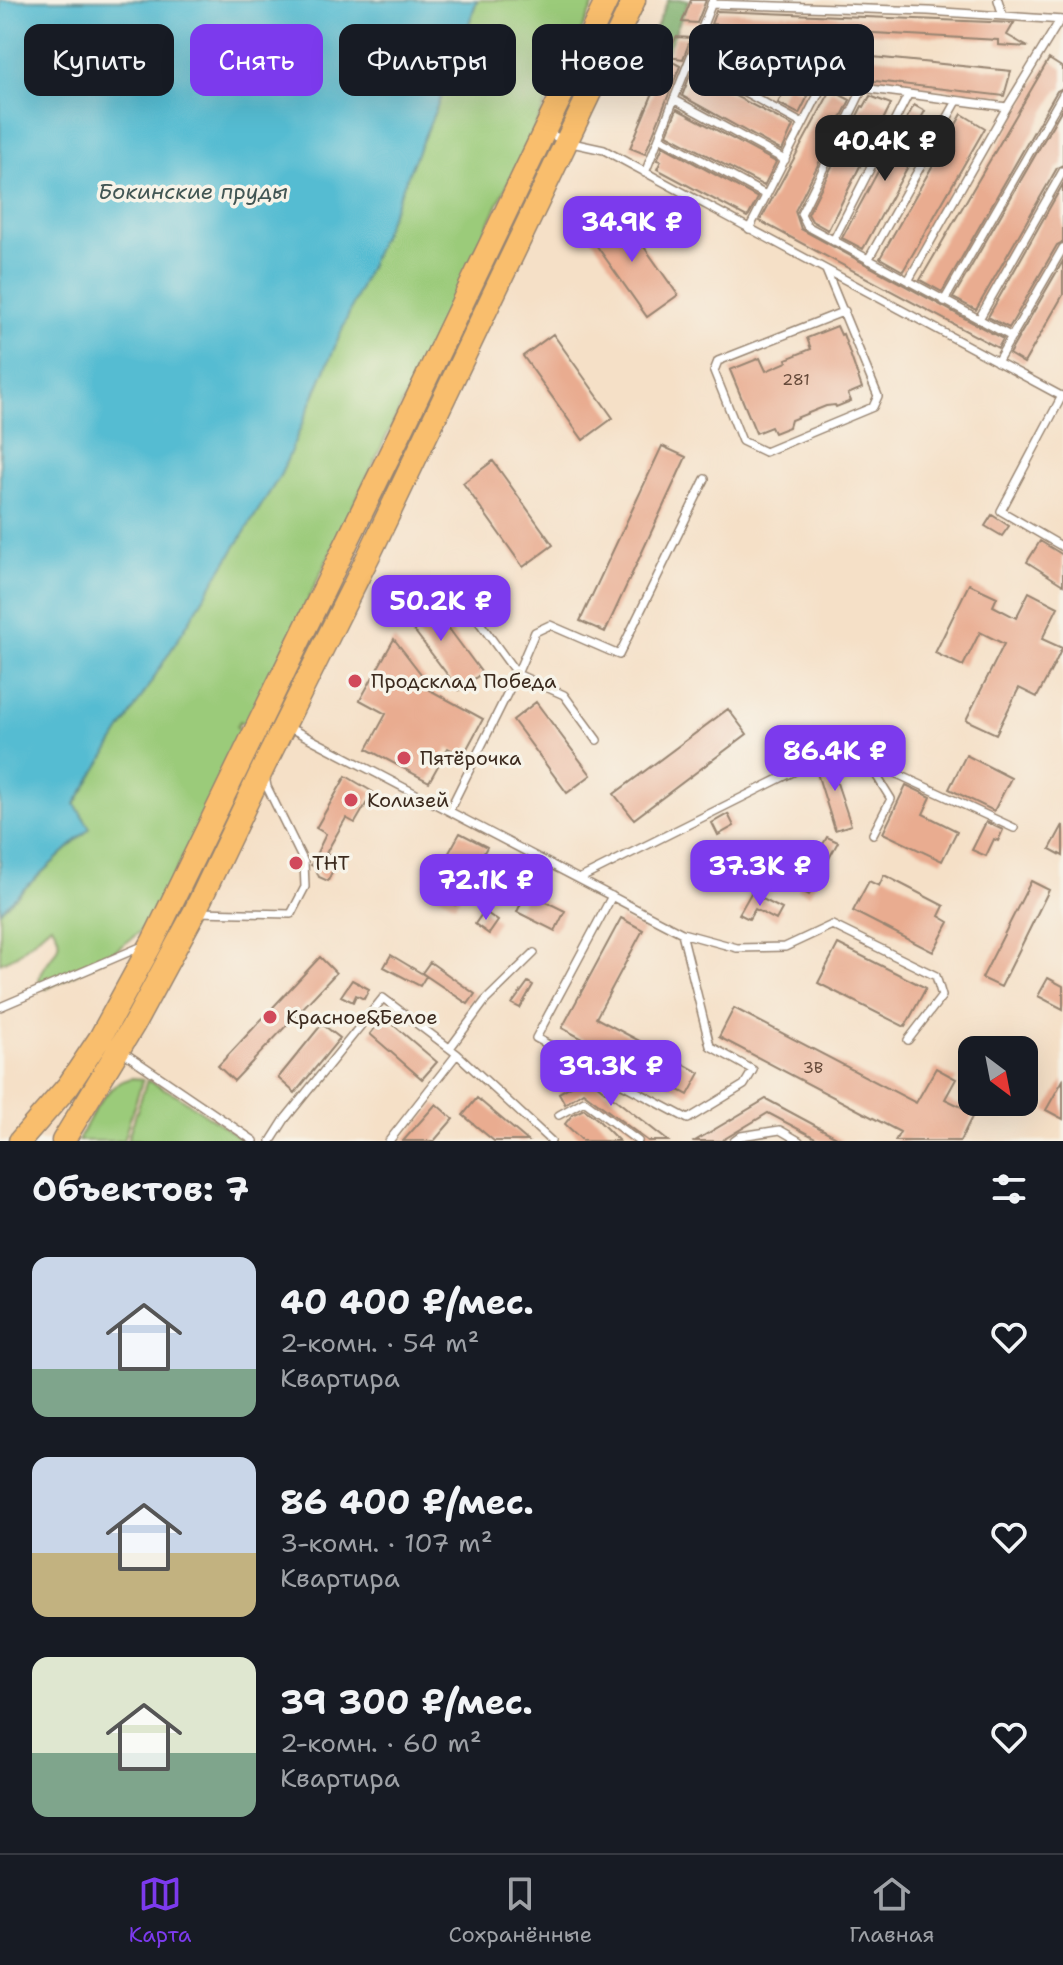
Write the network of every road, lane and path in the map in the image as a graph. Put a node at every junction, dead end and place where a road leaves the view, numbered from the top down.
1 (607, 0) edge
2 (634, 0) edge
3 (998, 0) edge
4 (712, 2) edge
5 (1003, 16) junction
6 (1061, 20) edge
7 (688, 66) joint
8 (874, 90) edge
9 (1063, 94) edge
10 (908, 95) junction
11 (752, 96) edge
12 (817, 96) edge
13 (859, 96) edge
14 (675, 100) junction
15 (957, 101) junction
16 (1007, 107) junction
17 (803, 124) junction
18 (544, 131) junction
19 (661, 138) junction
20 (567, 142) junction
21 (785, 160) junction
22 (1063, 171) edge
23 (645, 173) junction
24 (766, 195) junction
25 (749, 229) junction
26 (833, 241) junction
27 (1063, 248) edge
28 (868, 260) junction
29 (826, 270) junction
30 (908, 281) junction
31 (944, 301) junction
32 (845, 311) junction
33 (979, 319) junction
34 (1012, 337) junction
35 (997, 362) junction
36 (1062, 396) edge
37 (705, 479) dead end
38 (1063, 547) edge
39 (453, 586) dead end
40 (517, 674) junction
41 (285, 726) junction
42 (597, 740) dead end
43 (863, 758) junction
44 (264, 766) junction
45 (449, 811) junction
46 (1014, 828) dead end
47 (873, 834) dead end
48 (579, 879) junction
49 (612, 896) junction
50 (195, 911) junction
51 (682, 933) junction
52 (153, 941) junction
53 (534, 953) dead end
54 (0, 1007) edge
55 (908, 1040) dead end
56 (450, 1048) junction
57 (119, 1050) junction
58 (457, 1054) junction
59 (559, 1115) dead end
60 (20, 1141) edge
61 (63, 1141) edge
62 (254, 1141) edge
63 (271, 1141) edge
64 (389, 1141) edge
65 (551, 1141) edge
66 (638, 1141) edge
67 (734, 1141) edge
68 (799, 1141) edge

1 - 18 main road
2 - 20 main road
3 - 5 lane
4 - 5 lane
4 - 7 lane
5 - 6 lane
6 - 16 lane
7 - 14 lane
8 - 10 lane
9 - 31 lane
10 - 15 lane
10 - 26 lane
11 - 17 lane
12 - 17 lane
13 - 26 lane
14 - 19 lane
14 - 21 lane
15 - 16 lane
15 - 28 lane
16 - 30 lane
17 - 21 lane
18 - 20 lane
18 - 52 main road
19 - 23 lane
19 - 24 lane
20 - 23 lane
20 - 41 main road
21 - 24 lane
22 - 33 lane
23 - 25 lane
24 - 25 lane
25 - 29 lane
26 - 28 lane
27 - 34 lane
28 - 30 lane
29 - 32 lane
29 - 35 lane
30 - 31 lane
31 - 33 lane
32 - 32 lane
33 - 34 lane
34 - 35 lane
35 - 36 lane
36 - 38 lane
37 - 40 lane
39 - 40 lane
40 - 42 lane
40 - 45 lane
41 - 44 main road
41 - 45 lane
43 - 46 lane
43 - 47 lane
43 - 48 lane
44 - 50 main road
44 - 50 lane
45 - 48 lane
48 - 49 lane
49 - 51 lane
49 - 51 lane
50 - 57 main road
51 - 55 lane
52 - 54 lane
52 - 60 main road
53 - 56 lane
56 - 58 lane
56 - 63 lane
57 - 61 main road
57 - 62 lane
58 - 64 lane
58 - 65 lane
59 - 66 lane
67 - 68 lane

